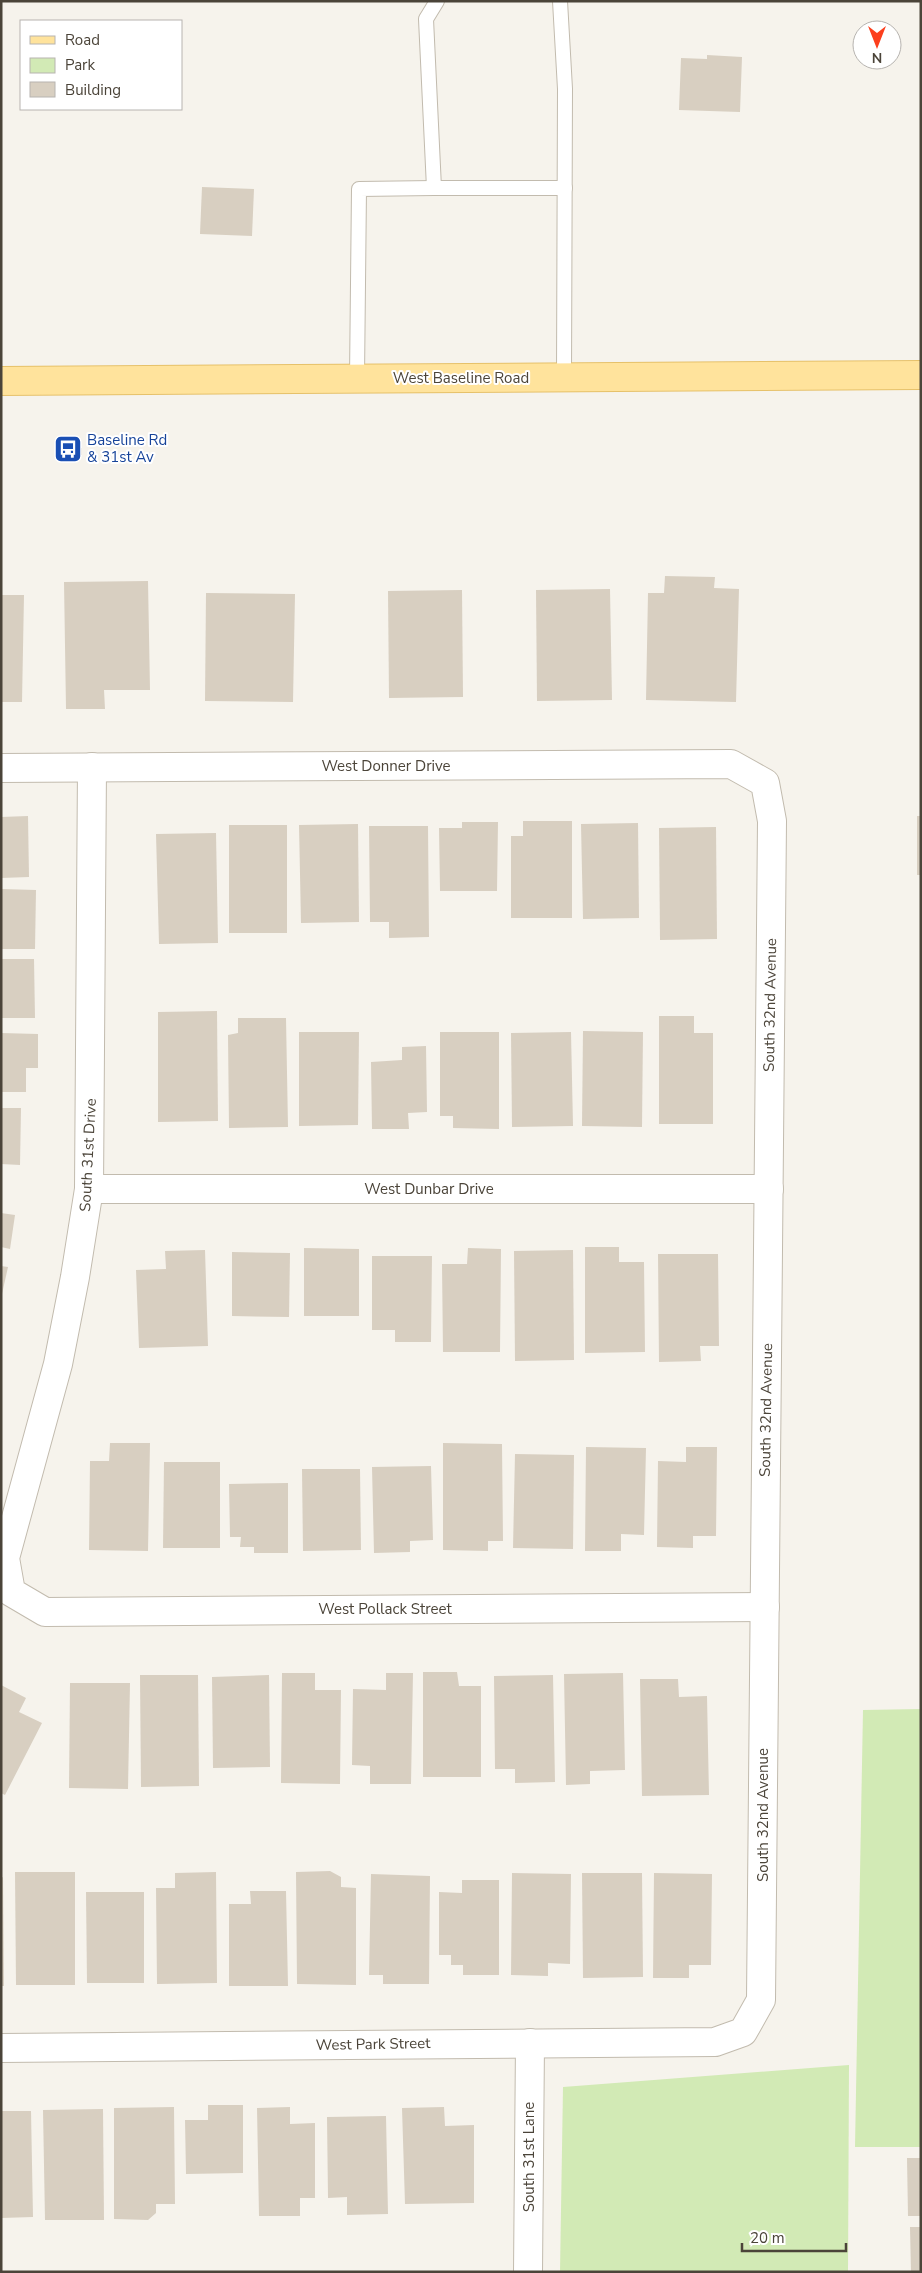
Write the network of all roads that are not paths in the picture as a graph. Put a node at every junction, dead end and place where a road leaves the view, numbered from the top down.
1 (437, 1) edge
2 (560, 1) edge
3 (434, 188) junction
4 (565, 188) junction
5 (921, 375) edge
6 (564, 377) junction
7 (357, 378) junction
8 (1, 381) edge
9 (92, 767) junction
10 (1, 768) edge
11 (765, 783) joint
12 (89, 1189) junction
13 (768, 1189) junction
14 (11, 1592) joint
15 (765, 1607) junction
16 (743, 2032) joint
17 (530, 2043) junction
18 (1, 2048) edge
19 (528, 2272) edge

1 - 3 lane
2 - 4 lane
3 - 4 lane
3 - 7 lane
4 - 6 lane
5 - 6 main road, West Baseline Road
6 - 7 main road, West Baseline Road
7 - 8 main road, West Baseline Road
9 - 10 street, West Donner Drive
9 - 11 street, West Donner Drive
9 - 12 street, South 31st Drive
11 - 13 street, South 32nd Avenue
12 - 13 street, West Dunbar Drive
12 - 14 street, South 31st Drive
13 - 15 street, South 32nd Avenue
14 - 15 street, West Pollack Street
15 - 16 street, South 32nd Avenue
16 - 17 street, West Park Street
17 - 18 street, West Park Street
17 - 19 street, South 31st Lane

